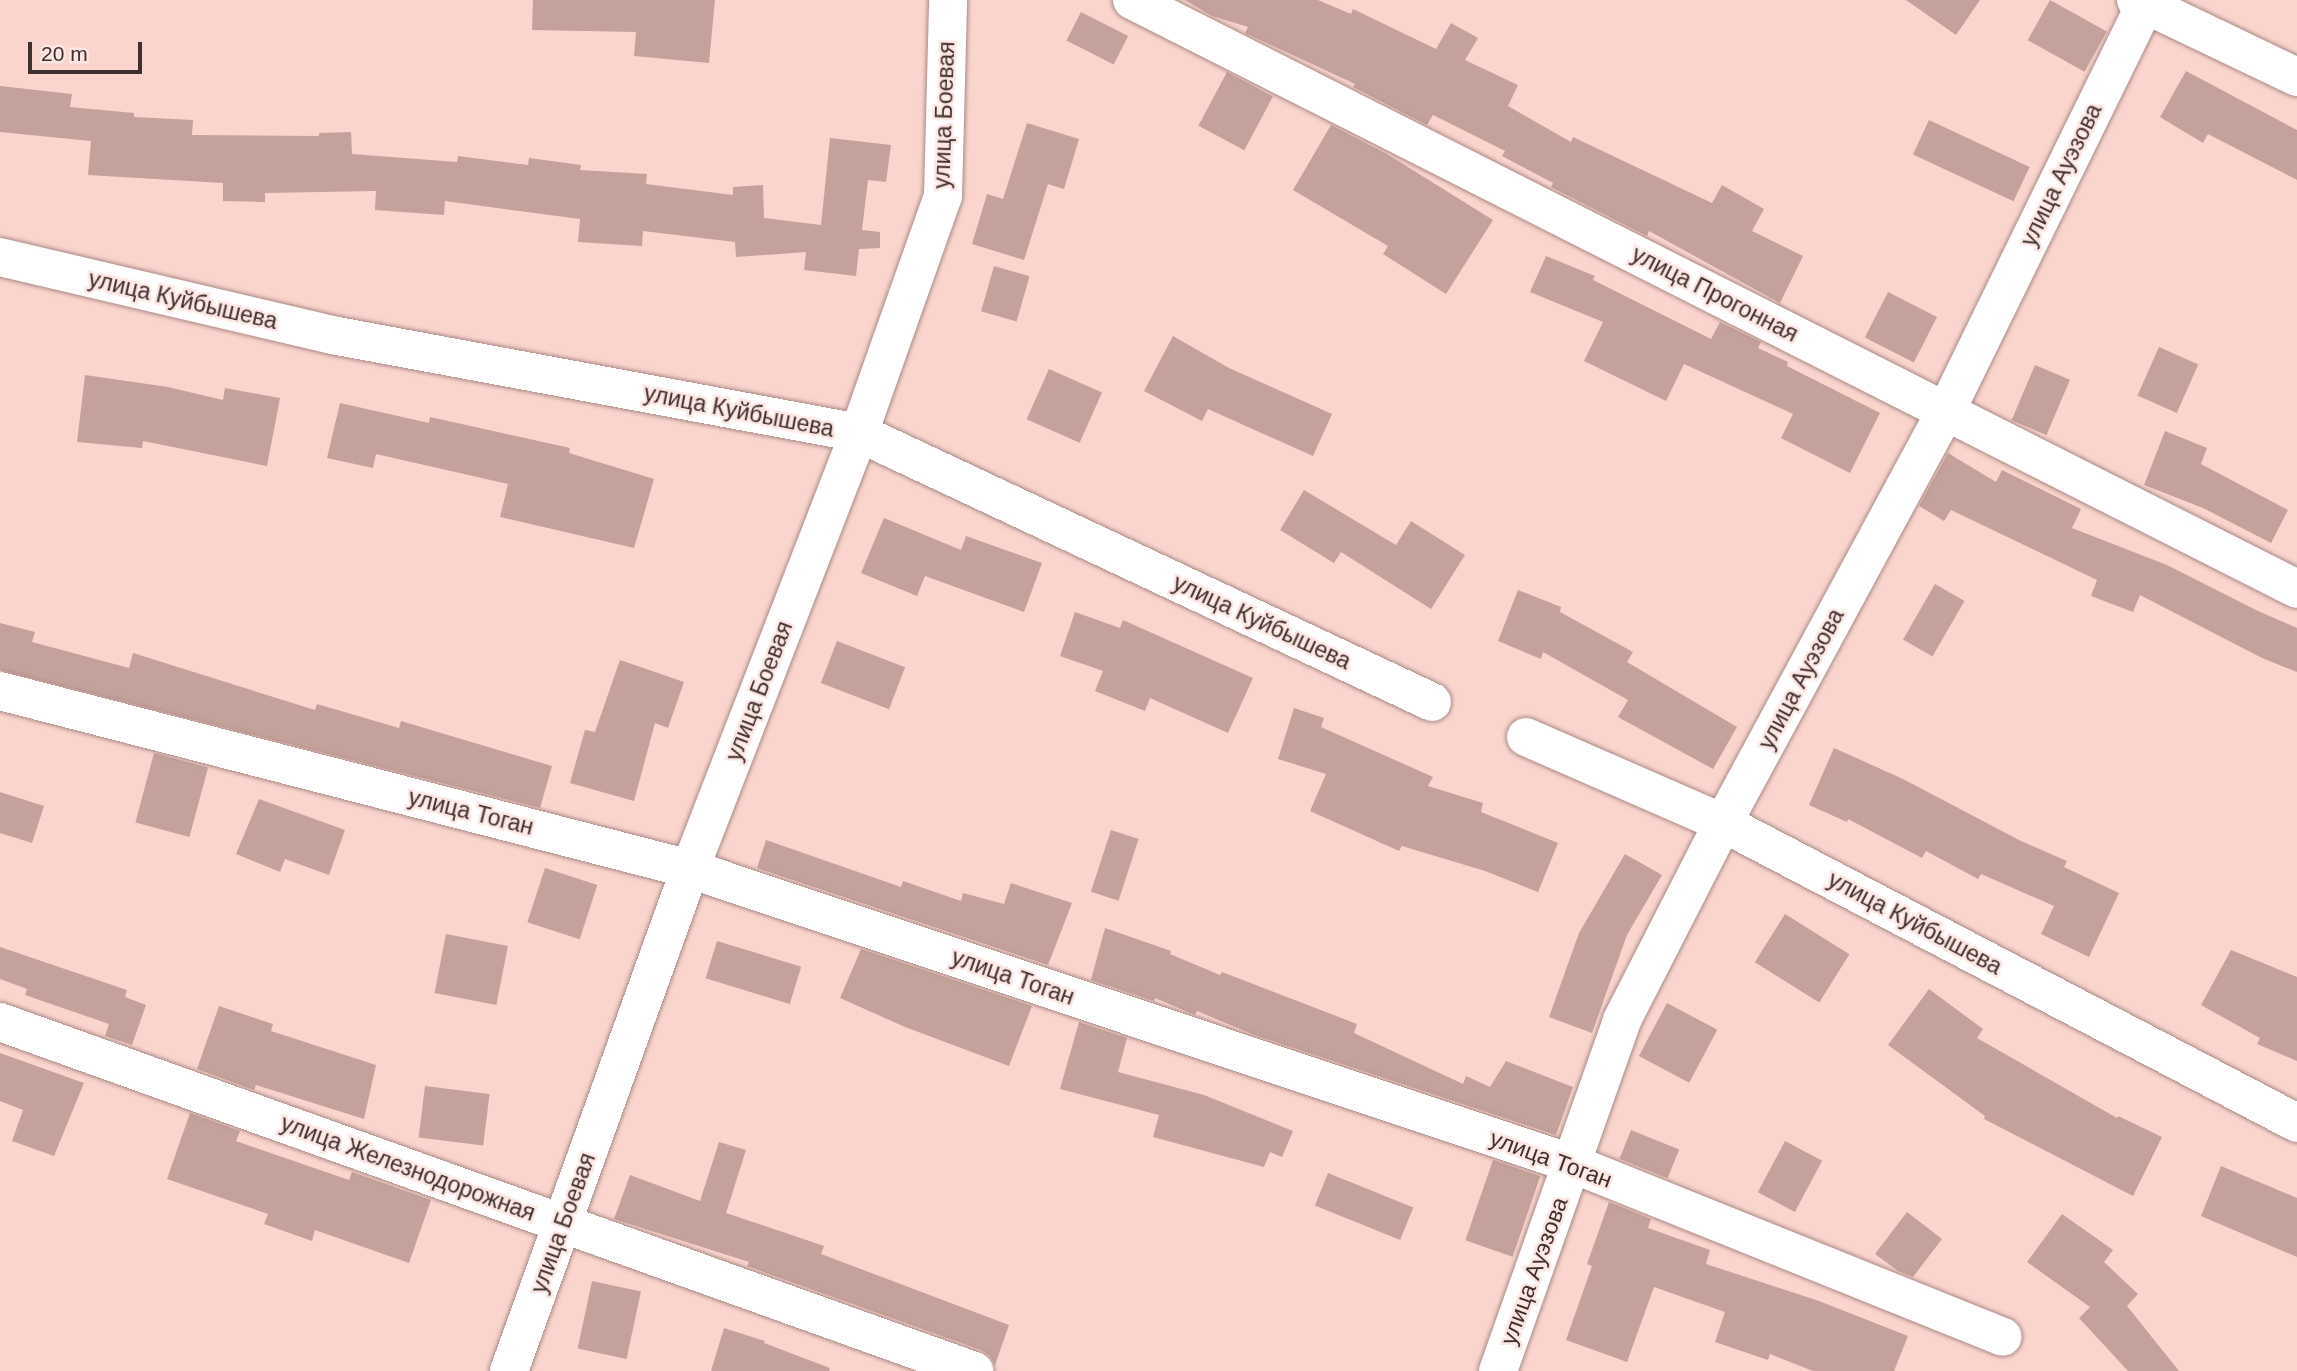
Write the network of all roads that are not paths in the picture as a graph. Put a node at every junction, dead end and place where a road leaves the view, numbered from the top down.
1 (948, 0) edge
2 (1132, 0) edge
3 (2141, 2) edge
4 (2297, 77) edge
5 (0, 257) edge
6 (1946, 411) junction
7 (859, 433) junction
8 (2297, 589) edge
9 (0, 691) edge
10 (1432, 702) dead end
11 (1526, 737) dead end
12 (1723, 824) junction
13 (690, 869) junction
14 (0, 1022) edge
15 (2297, 1123) edge
16 (1573, 1164) junction
17 (563, 1223) junction
18 (2004, 1336) dead end
19 (509, 1371) edge
20 (974, 1371) edge
21 (1498, 1371) edge

1 - 7 street, улица Боевая
2 - 6 street, улица Прогонная
3 - 4 street
3 - 6 street, улица Ауэзова
5 - 7 street, улица Куйбышева
6 - 8 street, улица Прогонная
6 - 12 street, улица Ауэзова
7 - 10 street, улица Куйбышева
7 - 13 street, улица Боевая
9 - 13 street, улица Тоган
11 - 12 street, улица Куйбышева
12 - 15 street, улица Куйбышева
12 - 16 street, улица Ауэзова
13 - 16 street, улица Тоган
13 - 17 street, улица Боевая
14 - 17 street, улица Железнодорожная
16 - 18 street, улица Тоган
16 - 21 street, улица Ауэзова
17 - 19 street, улица Боевая
17 - 20 street, улица Железнодорожная

